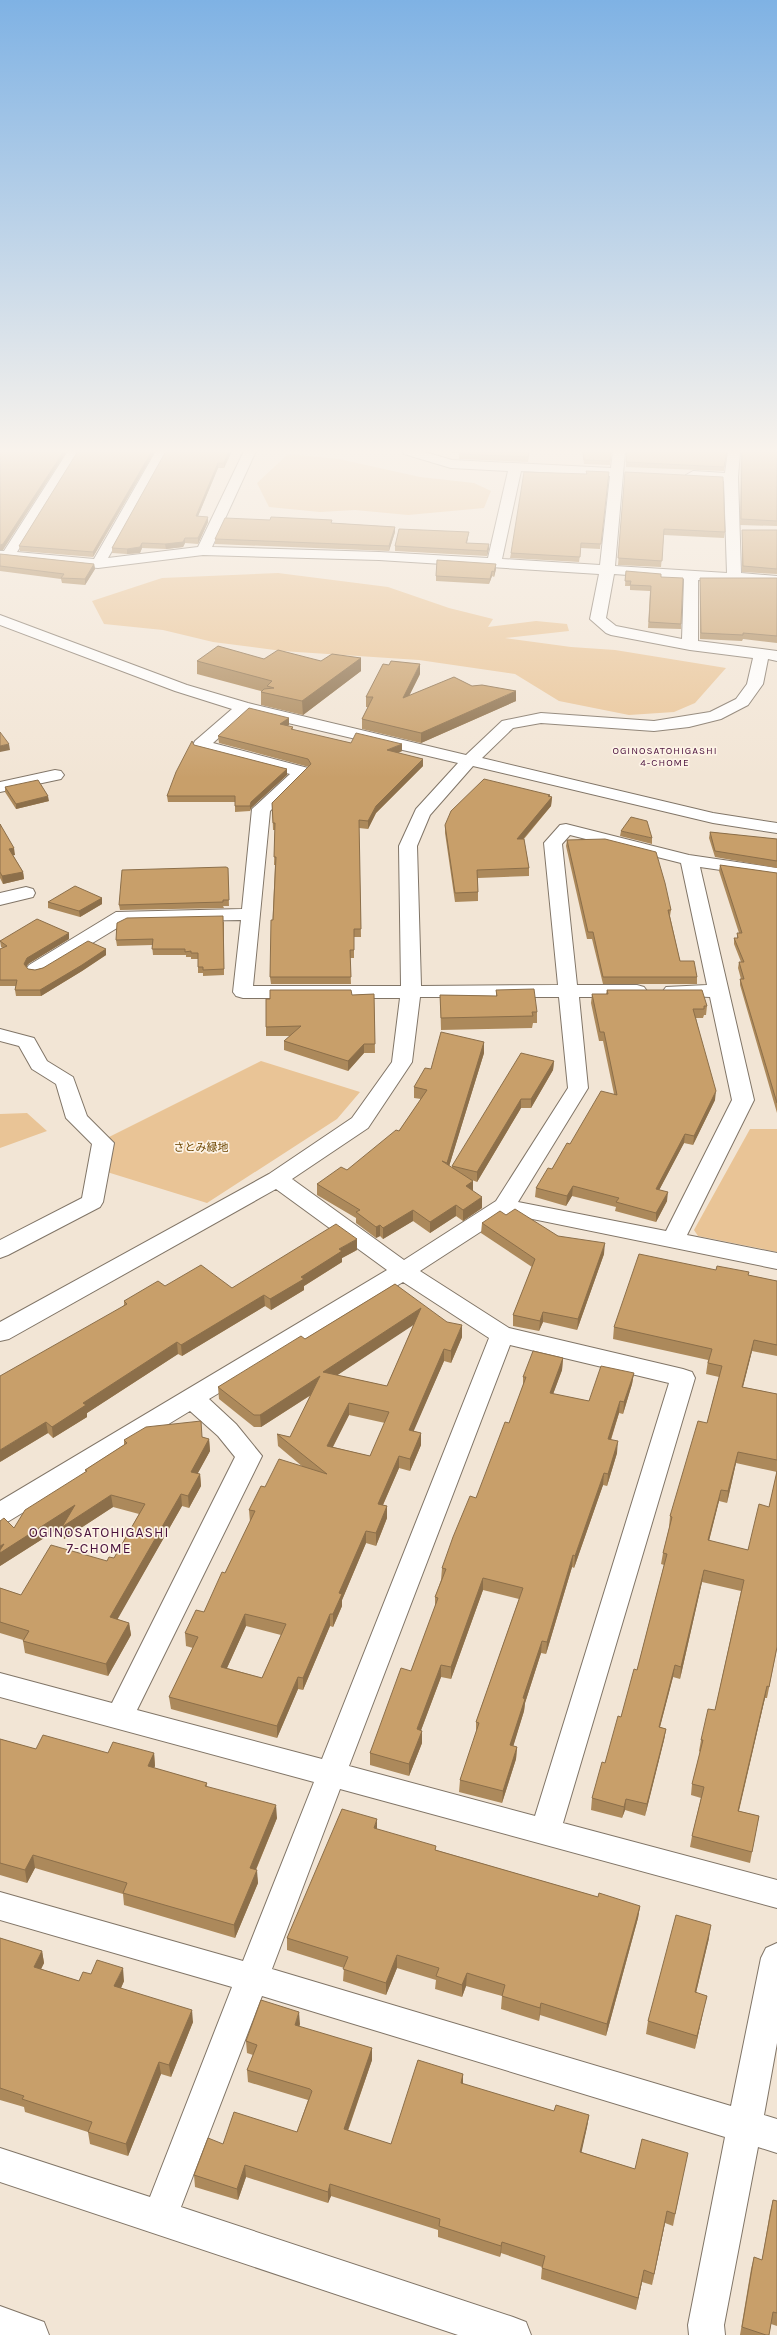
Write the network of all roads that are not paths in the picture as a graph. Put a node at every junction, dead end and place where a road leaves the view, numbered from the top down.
1 (51, 560) edge
2 (100, 560) edge
3 (130, 560) edge
4 (436, 560) edge
5 (495, 560) edge
6 (608, 560) edge
7 (734, 560) edge
8 (98, 564) junction
9 (494, 564) junction
10 (607, 571) junction
11 (691, 576) junction
12 (734, 578) junction
13 (777, 580) edge
14 (0, 620) edge
15 (690, 644) junction
16 (769, 656) edge
17 (243, 707) junction
18 (469, 761) junction
19 (55, 775) dead end
20 (0, 787) edge
21 (777, 828) edge
22 (690, 860) junction
23 (777, 873) edge
24 (26, 893) dead end
25 (0, 899) edge
26 (251, 914) junction
27 (36, 969) edge
28 (568, 991) junction
29 (718, 991) junction
30 (411, 992) junction
31 (0, 1035) edge
32 (277, 1178) junction
33 (504, 1206) junction
34 (673, 1241) junction
35 (0, 1250) edge
36 (777, 1261) edge
37 (403, 1271) junction
38 (0, 1333) edge
39 (502, 1335) junction
40 (192, 1398) junction
41 (0, 1514) edge
42 (0, 1685) edge
43 (119, 1718) junction
44 (331, 1775) junction
45 (545, 1832) junction
46 (777, 1894) edge
47 (0, 1906) edge
48 (777, 1958) edge
49 (252, 1978) junction
50 (761, 2132) edge
51 (0, 2165) edge
52 (158, 2218) junction
53 (0, 2324) edge
54 (31, 2335) edge
55 (514, 2335) edge
56 (707, 2335) edge

1 - 8 main road
2 - 8 main road
3 - 8 main road
4 - 9 main road
5 - 9 main road
6 - 10 main road
7 - 12 main road
9 - 10 main road
10 - 11 main road
10 - 15 main road
11 - 12 main road
11 - 15 main road
12 - 13 main road
14 - 17 main road
15 - 16 main road
16 - 18 main road
17 - 18 main road
17 - 26 main road
18 - 21 main road
18 - 30 main road
19 - 20 main road
22 - 23 main road
22 - 28 main road
22 - 29 main road
24 - 25 main road
26 - 27 main road
26 - 30 main road
28 - 29 main road
28 - 30 main road
28 - 33 main road
29 - 34 main road
30 - 32 main road
31 - 35 main road
32 - 37 main road
32 - 38 main road
33 - 34 main road
33 - 37 main road
34 - 36 main road
37 - 39 main road
37 - 40 main road
39 - 44 main road
39 - 45 main road
40 - 41 main road
40 - 43 main road
42 - 43 main road
43 - 44 main road
44 - 45 main road
44 - 49 main road
45 - 46 main road
47 - 49 main road
48 - 50 main road
49 - 50 main road
49 - 52 main road
50 - 56 main road
51 - 52 main road
52 - 55 main road
53 - 54 main road

